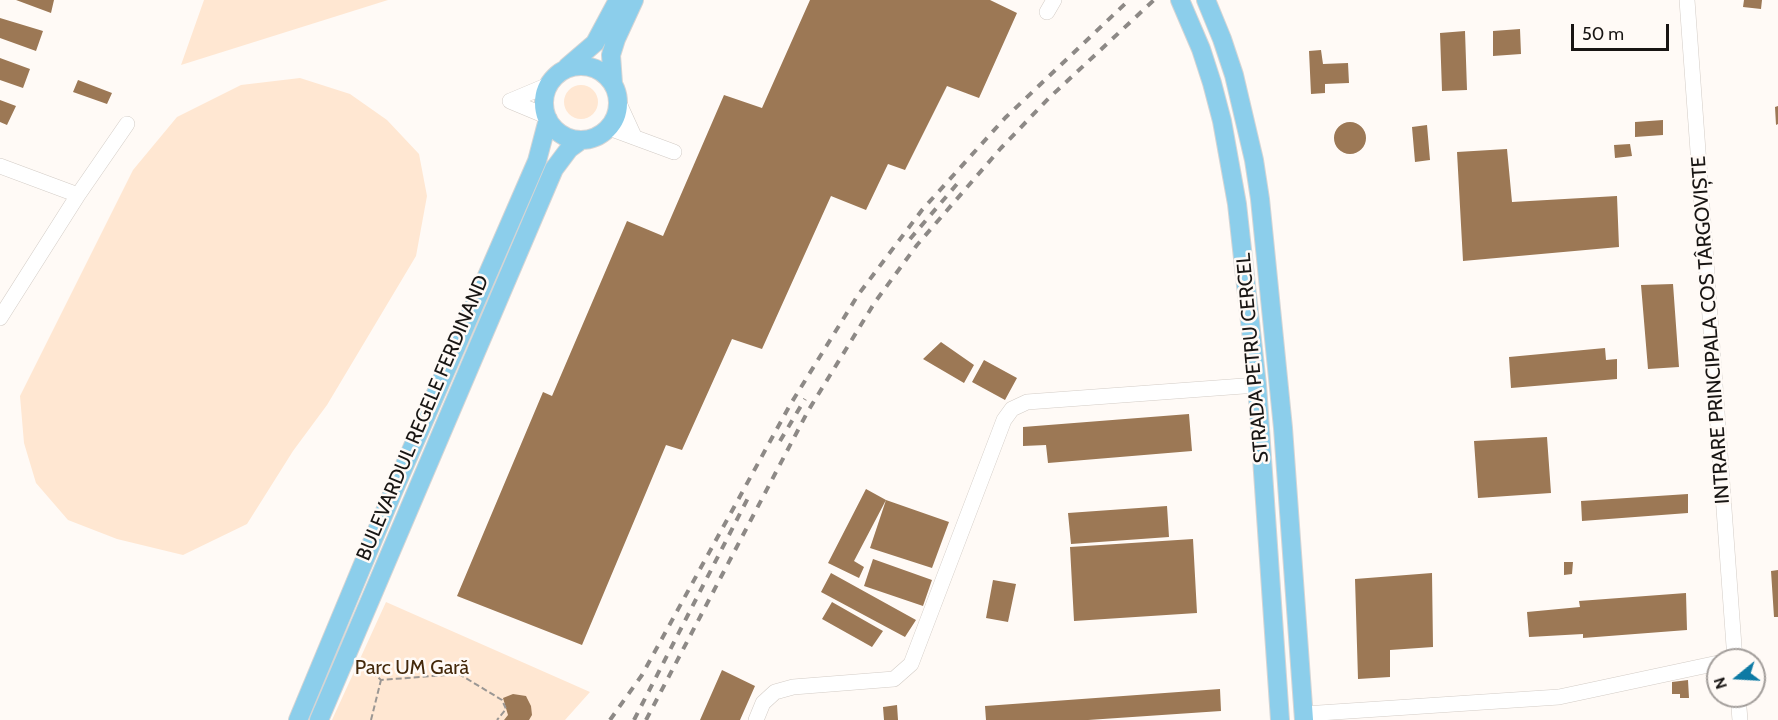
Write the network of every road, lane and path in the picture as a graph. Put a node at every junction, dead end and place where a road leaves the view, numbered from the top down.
1 (618, 0) edge
2 (634, 0) edge
3 (1180, 0) edge
4 (1206, 0) edge
5 (1687, 0) edge
6 (563, 70) junction
7 (612, 83) junction
8 (548, 85) junction
9 (618, 101) junction
10 (547, 118) junction
11 (127, 124) dead end
12 (609, 128) junction
13 (634, 136) junction
14 (580, 141) junction
15 (674, 152) dead end
16 (0, 166) edge
17 (78, 195) junction
18 (1, 316) edge
19 (1257, 385) junction
20 (1734, 648) edge
21 (365, 666) dead end
22 (1706, 666) edge
23 (381, 680) junction
24 (1304, 717) edge
25 (1280, 718) edge
26 (298, 720) edge
27 (319, 720) edge
28 (371, 720) edge
29 (497, 720) edge
30 (756, 720) edge

1 - 6 main road
2 - 7 main road
3 - 19 main road, STRADA PETRU CERCEL
4 - 24 main road, STRADA PETRU CERCEL
5 - 20 lane, INTRARE PRINCIPALA COS TÂRGOVIȘTE
6 - 7 main road
6 - 8 main road
7 - 9 main road
8 - 10 main road
8 - 10 lane
9 - 12 main road
9 - 13 lane
10 - 14 main road
10 - 26 main road, BULEVARDUL REGELE FERDINAND
11 - 17 lane
12 - 13 lane
12 - 14 main road, BULEVARDUL REGELE FERDINAND
13 - 15 lane
14 - 27 main road, BULEVARDUL REGELE FERDINAND
16 - 17 lane
17 - 18 lane
19 - 25 main road, STRADA PETRU CERCEL
19 - 30 lane
21 - 23 path
22 - 24 lane
23 - 28 path
23 - 29 path
24 - 25 main road

